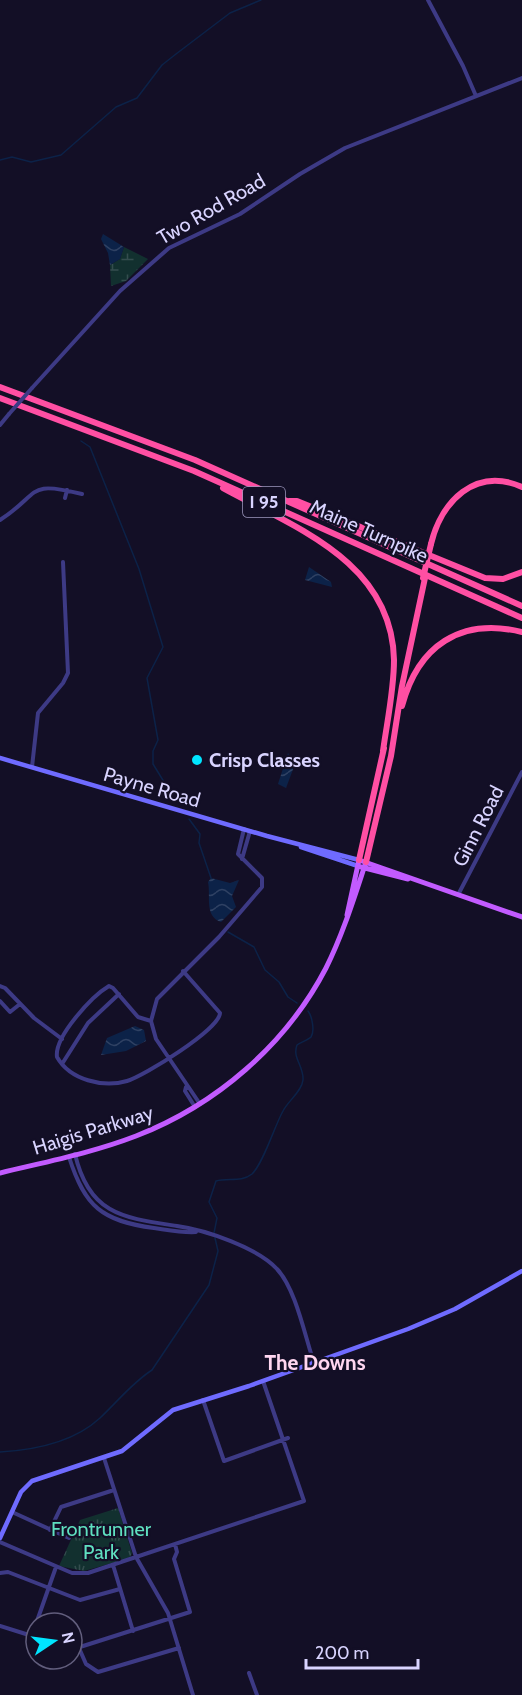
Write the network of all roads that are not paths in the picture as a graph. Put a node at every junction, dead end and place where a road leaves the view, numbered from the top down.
1 (428, 0) edge
2 (522, 78) edge
3 (476, 96) junction
4 (0, 387) edge
5 (0, 398) edge
6 (0, 425) edge
7 (194, 471) junction
8 (522, 488) edge
9 (67, 490) junction
10 (82, 494) dead end
11 (65, 498) dead end
12 (285, 500) junction
13 (0, 520) edge
14 (63, 562) dead end
15 (522, 572) edge
16 (424, 578) junction
17 (522, 606) edge
18 (522, 618) edge
19 (522, 632) edge
20 (383, 751) junction
21 (391, 756) junction
22 (0, 758) edge
23 (32, 767) junction
24 (522, 772) edge
25 (243, 829) junction
26 (250, 831) junction
27 (242, 860) junction
28 (362, 864) junction
29 (459, 893) junction
30 (522, 917) edge
31 (183, 971) junction
32 (0, 987) edge
33 (119, 994) junction
34 (0, 1001) edge
35 (20, 1004) junction
36 (151, 1021) junction
37 (62, 1039) junction
38 (168, 1057) junction
39 (62, 1064) junction
40 (197, 1105) junction
41 (72, 1155) junction
42 (0, 1173) edge
43 (522, 1271) edge
44 (314, 1363) junction
45 (263, 1381) junction
46 (203, 1400) junction
47 (286, 1439) junction
48 (104, 1458) junction
49 (114, 1490) junction
50 (12, 1512) junction
51 (50, 1530) junction
52 (69, 1539) dead end
53 (0, 1540) edge
54 (175, 1544) junction
55 (136, 1557) junction
56 (112, 1565) junction
57 (56, 1567) junction
58 (0, 1573) edge
59 (120, 1589) junction
60 (48, 1590) junction
61 (40, 1611) edge
62 (170, 1619) junction
63 (0, 1626) edge
64 (133, 1631) junction
65 (24, 1633) edge
66 (84, 1646) edge
67 (179, 1648) junction
68 (84, 1656) edge
69 (249, 1673) dead end
70 (193, 1695) edge
71 (257, 1695) edge

1 - 3 street
2 - 3 street, Two Rod Road
3 - 6 street, Two Rod Road, bridge
4 - 12 highway, Maine Turnpike / I 95
5 - 7 highway, Maine Turnpike / I 95
7 - 18 highway, Maine Turnpike / I 95
7 - 20 highway
8 - 16 highway, bridge
9 - 10 street
9 - 11 street
9 - 13 street
12 - 15 highway
12 - 17 highway, Maine Turnpike / I 95
14 - 23 street
16 - 20 highway
16 - 21 highway
19 - 21 highway
20 - 28 highway
21 - 28 highway
22 - 23 street, Payne Road
23 - 25 street, Payne Road
24 - 29 street, Ginn Road
25 - 26 street, Payne Road
25 - 27 street
26 - 27 street
26 - 28 street, Payne Road
27 - 31 street
28 - 29 main road, Payne Road
28 - 40 main road, Haigis Parkway
29 - 30 main road, Payne Road
31 - 36 street
31 - 38 street
32 - 35 street
33 - 36 street
33 - 37 street
33 - 39 street
34 - 35 street
35 - 37 street
36 - 38 street
37 - 39 street
38 - 39 street
38 - 40 street
40 - 41 main road, Haigis Parkway
41 - 42 main road, Haigis Parkway
41 - 44 street
43 - 44 street
44 - 45 street
45 - 46 street
45 - 47 street
46 - 47 street
46 - 48 street
47 - 54 street
48 - 49 street
48 - 50 street
49 - 51 street
49 - 55 street
50 - 51 street
50 - 53 street
51 - 52 street
53 - 57 street
54 - 55 street
54 - 62 street
55 - 56 street
55 - 62 street
56 - 57 street
56 - 59 street
57 - 60 street
58 - 60 street
59 - 60 street
59 - 64 street
60 - 61 street
62 - 64 street
62 - 67 street
63 - 65 street
64 - 66 street
67 - 68 street
67 - 70 street
69 - 71 street

